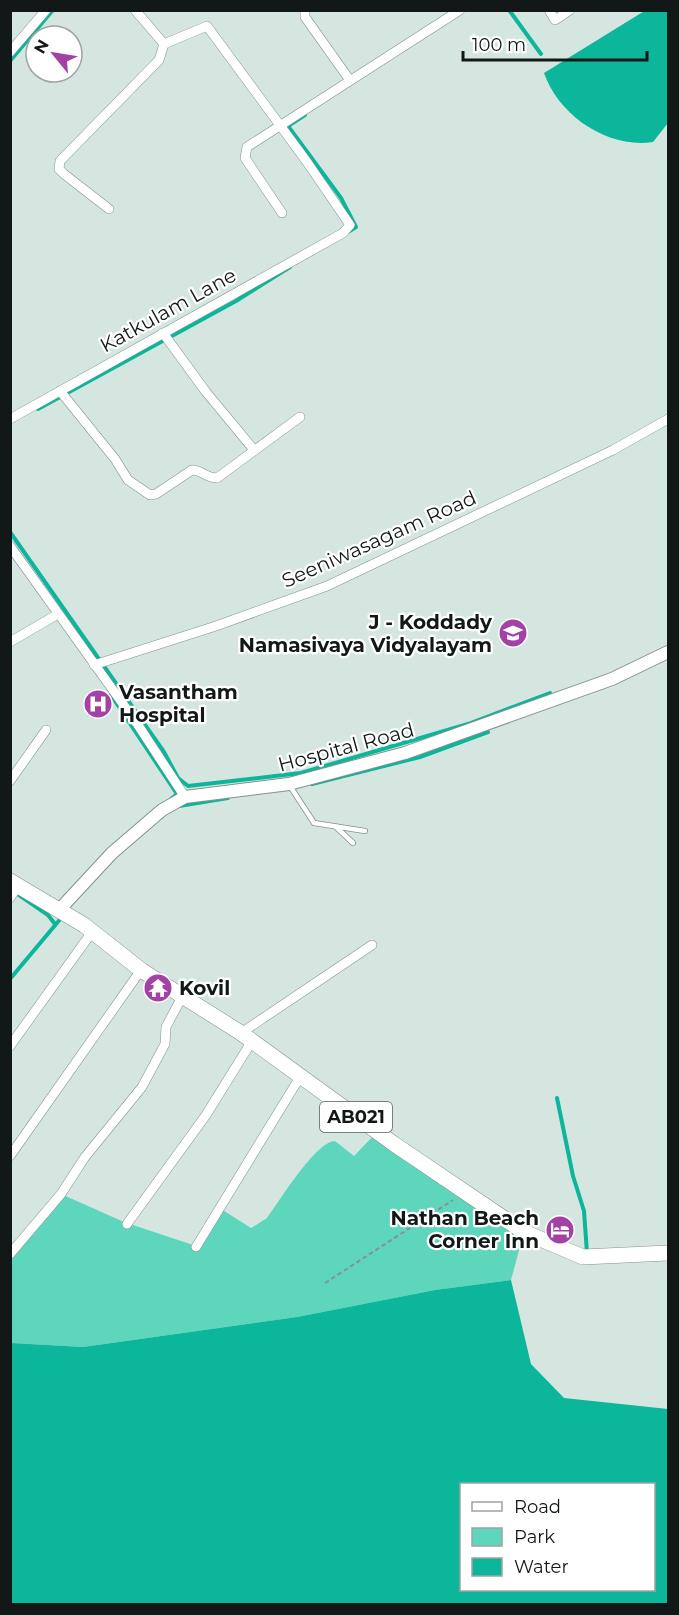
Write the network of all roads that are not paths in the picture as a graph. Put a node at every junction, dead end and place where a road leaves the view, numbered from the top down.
1 (46, 10) edge
2 (135, 10) edge
3 (305, 10) edge
4 (460, 10) edge
5 (549, 10) edge
6 (570, 10) edge
7 (164, 44) junction
8 (10, 52) edge
9 (350, 79) junction
10 (279, 125) junction
11 (110, 209) dead end
12 (282, 213) dead end
13 (163, 333) junction
14 (60, 391) junction
15 (300, 417) dead end
16 (10, 419) edge
17 (669, 419) edge
18 (254, 450) junction
19 (10, 546) edge
20 (58, 614) junction
21 (10, 642) edge
22 (669, 652) edge
23 (94, 665) junction
24 (46, 730) dead end
25 (10, 781) edge
26 (289, 784) junction
27 (185, 796) junction
28 (336, 827) junction
29 (364, 831) dead end
30 (352, 843) dead end
31 (13, 889) edge
32 (60, 909) junction
33 (92, 932) junction
34 (372, 945) dead end
35 (141, 970) junction
36 (183, 995) junction
37 (246, 1037) junction
38 (10, 1046) edge
39 (300, 1077) junction
40 (10, 1156) edge
41 (126, 1224) dead end
42 (196, 1246) dead end
43 (669, 1253) edge
44 (10, 1254) edge

1 - 8 street
2 - 7 street
3 - 9 street
4 - 9 street
5 - 6 street
7 - 10 street
7 - 11 street
9 - 10 street
10 - 12 street
10 - 13 street, Katkulam Lane
13 - 14 street, Katkulam Lane
13 - 18 street
14 - 16 street, Katkulam Lane
14 - 18 street
15 - 18 street
17 - 23 street, Seeniwasagam Road
19 - 20 street
20 - 21 street
20 - 23 street
22 - 26 street, Hospital Road
23 - 27 street
24 - 25 street
26 - 27 street, Hospital Road
26 - 28 lane
27 - 32 street, Hospital Road
28 - 29 lane
28 - 30 lane
31 - 32 main road, AB021
32 - 33 main road, AB021
33 - 35 main road, AB021
33 - 38 street
34 - 37 street
35 - 36 main road, AB021
35 - 40 street
36 - 37 main road, AB021
36 - 44 street
37 - 39 main road, AB021
37 - 41 street
39 - 42 street
39 - 43 main road, AB021

